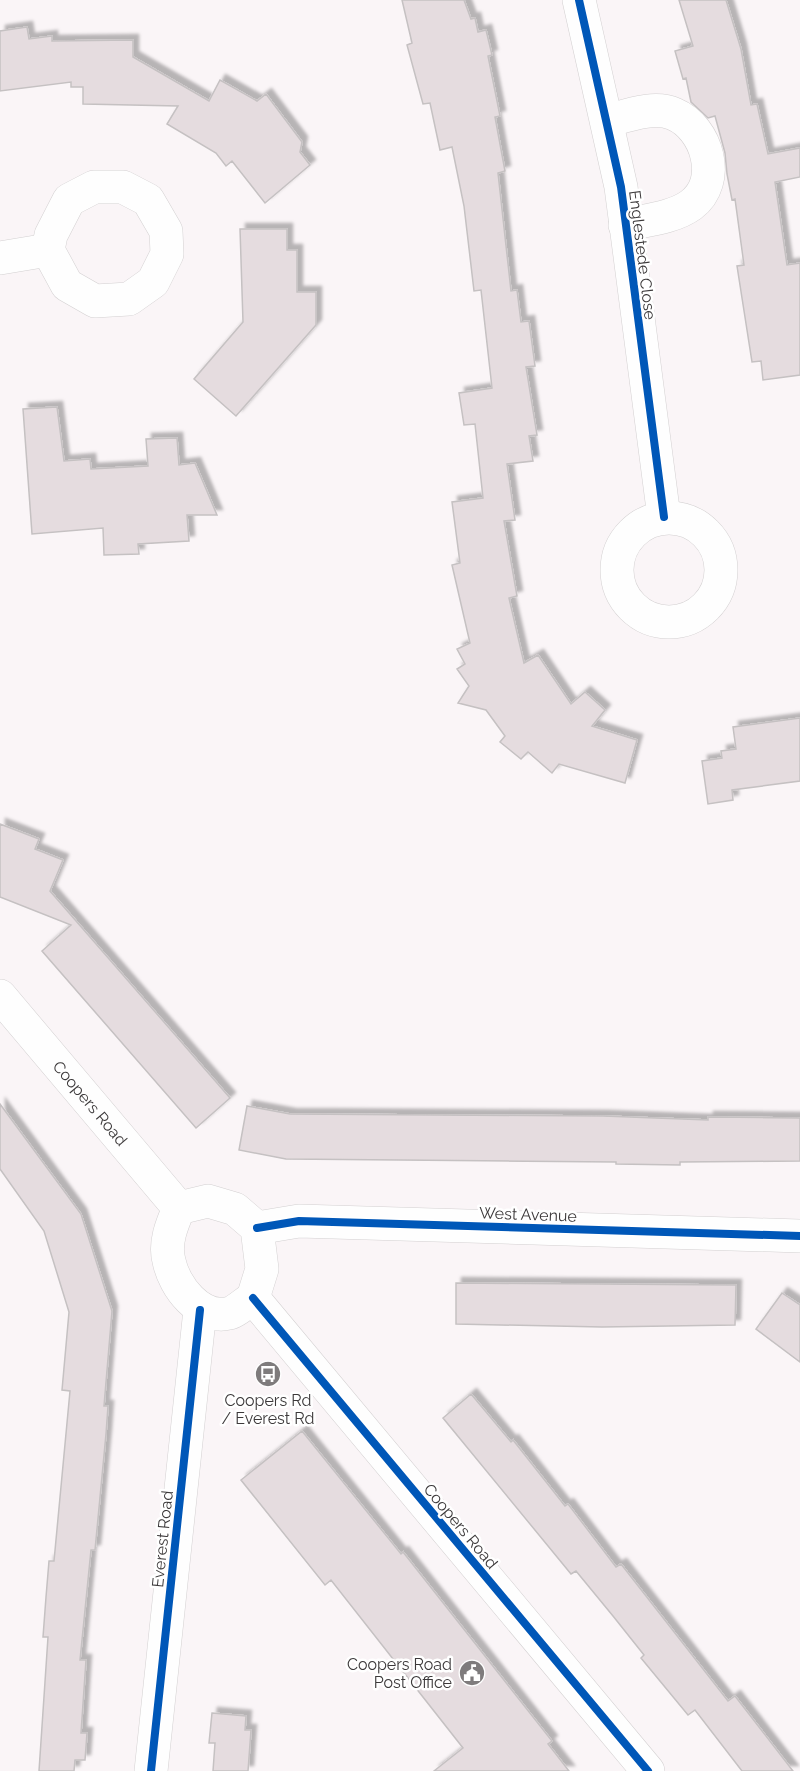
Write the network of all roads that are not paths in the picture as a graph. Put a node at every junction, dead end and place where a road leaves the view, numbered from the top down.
1 (579, 0) edge
2 (607, 121) junction
3 (626, 225) junction
4 (48, 250) dead end
5 (0, 258) edge
6 (664, 517) dead end
7 (0, 996) edge
8 (179, 1208) junction
9 (257, 1228) junction
10 (800, 1236) edge
11 (253, 1298) junction
12 (200, 1310) junction
13 (151, 1771) edge
14 (648, 1771) edge

1 - 2 street, Englestede Close
2 - 3 street, Englestede Close
2 - 3 street
3 - 6 street, Englestede Close
4 - 5 street
7 - 8 street, Coopers Road
8 - 9 street
8 - 12 street
9 - 10 street, West Avenue
9 - 11 street
11 - 12 street
11 - 14 street, Coopers Road
12 - 13 street, Everest Road

